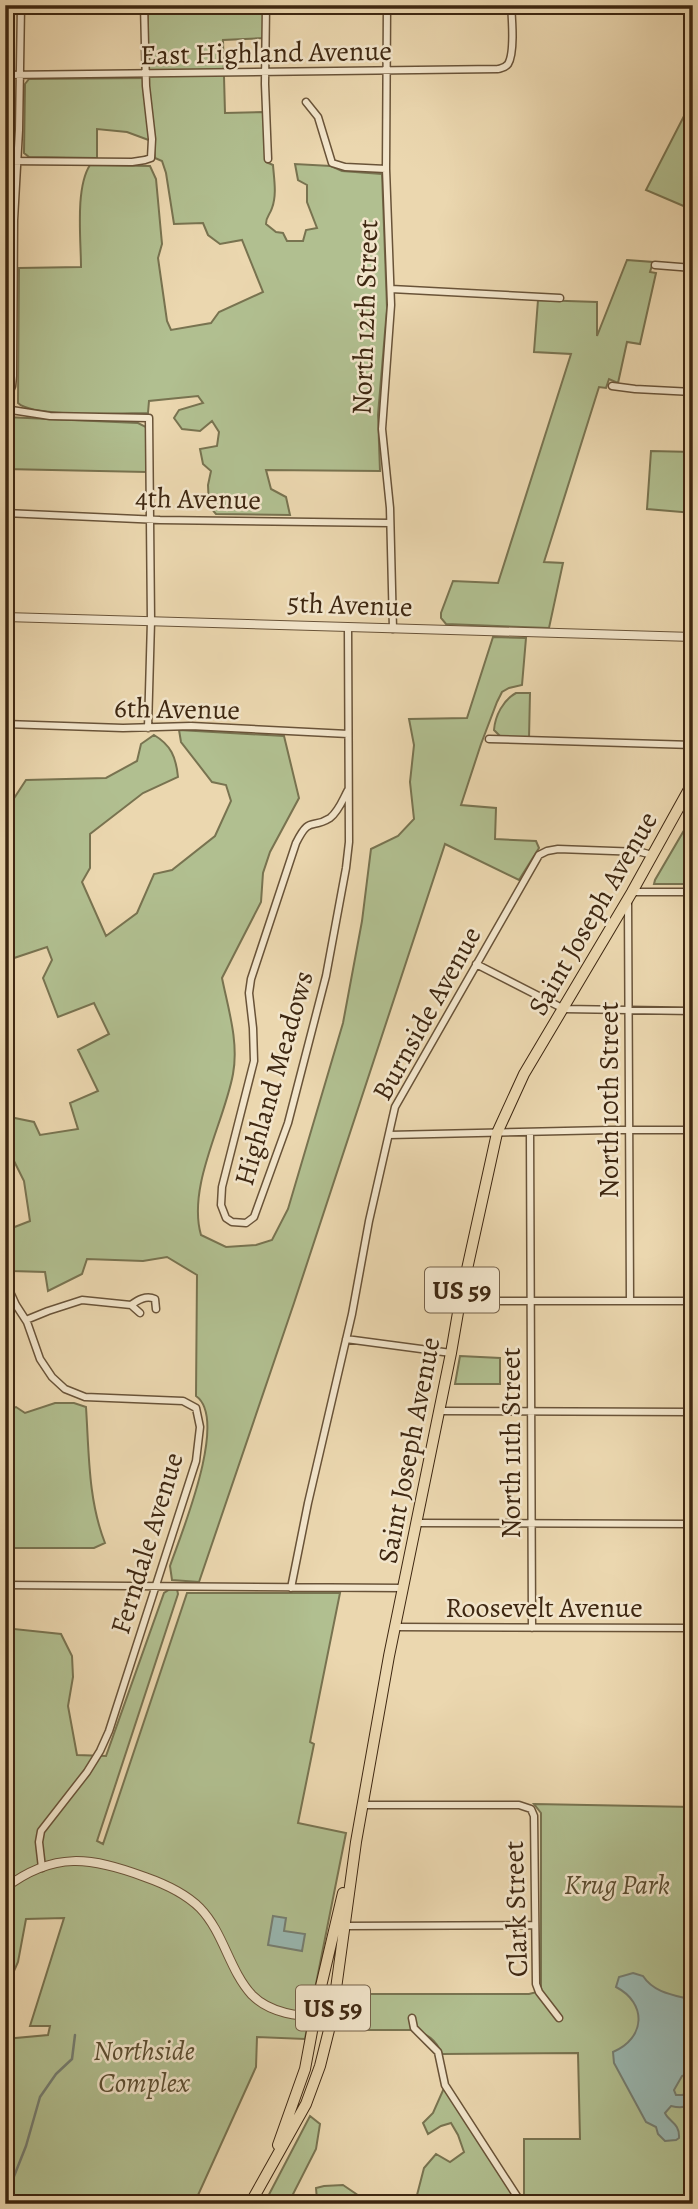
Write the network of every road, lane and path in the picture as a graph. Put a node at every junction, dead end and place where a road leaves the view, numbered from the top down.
1 (20, 5) edge
2 (144, 5) edge
3 (266, 5) edge
4 (387, 5) edge
5 (511, 5) edge
6 (387, 71) junction
7 (265, 73) junction
8 (146, 74) junction
9 (5, 75) edge
10 (20, 75) junction
11 (306, 103) dead end
12 (268, 159) dead end
13 (5, 161) edge
14 (17, 161) junction
15 (386, 169) junction
16 (654, 265) dead end
17 (693, 268) edge
18 (391, 289) junction
19 (560, 298) dead end
20 (611, 386) dead end
21 (693, 392) edge
22 (5, 403) edge
23 (5, 410) edge
24 (5, 513) edge
25 (149, 519) junction
26 (390, 523) junction
27 (5, 617) edge
28 (151, 621) junction
29 (348, 627) junction
30 (393, 629) junction
31 (693, 637) edge
32 (5, 724) edge
33 (148, 727) junction
34 (348, 734) junction
35 (489, 739) dead end
36 (693, 745) edge
37 (693, 782) edge
38 (348, 790) junction
39 (652, 855) junction
40 (693, 892) edge
41 (630, 895) junction
42 (476, 964) junction
43 (564, 1009) junction
44 (628, 1010) junction
45 (693, 1011) edge
46 (629, 1130) junction
47 (693, 1130) edge
48 (530, 1132) junction
49 (497, 1133) junction
50 (389, 1135) junction
51 (5, 1208) edge
52 (6, 1254) edge
53 (460, 1301) junction
54 (530, 1301) junction
55 (630, 1301) junction
56 (693, 1301) edge
57 (131, 1305) junction
58 (156, 1309) dead end
59 (140, 1312) dead end
60 (26, 1320) junction
61 (346, 1339) junction
62 (452, 1353) junction
63 (439, 1411) junction
64 (530, 1411) junction
65 (693, 1412) edge
66 (416, 1523) junction
67 (532, 1524) junction
68 (693, 1524) edge
69 (5, 1585) edge
70 (156, 1585) junction
71 (291, 1588) junction
72 (403, 1588) junction
73 (395, 1627) junction
74 (532, 1628) junction
75 (693, 1628) edge
76 (363, 1805) junction
77 (41, 1868) junction
78 (5, 1888) edge
79 (534, 1925) junction
80 (339, 1926) junction
81 (315, 2017) junction
82 (332, 2018) junction
83 (412, 2018) dead end
84 (558, 2018) dead end
85 (272, 2162) junction
86 (250, 2204) edge
87 (522, 2204) edge

1 - 10 street
2 - 8 street
3 - 7 street
4 - 6 street, North 12th Street
5 - 6 street, East Highland Avenue
6 - 7 street, East Highland Avenue
6 - 15 street, North 12th Street
7 - 8 street, East Highland Avenue
7 - 12 street
8 - 10 street, East Highland Avenue
8 - 14 street
9 - 10 street, East Highland Avenue
10 - 14 street
11 - 15 street
13 - 14 street
14 - 22 street
15 - 18 street, North 12th Street
16 - 17 street
18 - 19 street
18 - 26 street, North 12th Street
20 - 21 street
23 - 25 street
24 - 25 street, 4th Avenue
25 - 26 street, 4th Avenue
25 - 28 street
26 - 30 street, North 12th Street
27 - 28 street, 5th Avenue
28 - 29 street, 5th Avenue
28 - 33 street
29 - 30 street, 5th Avenue
29 - 34 street
30 - 31 street, 5th Avenue
32 - 33 street, 6th Avenue
33 - 34 street, 6th Avenue
34 - 38 street
35 - 36 street
37 - 39 main road, Saint Joseph Avenue / US 59
38 - 38 street, Highland Meadows
39 - 41 main road, Saint Joseph Avenue / US 59
39 - 42 street, Burnside Avenue
40 - 41 street
41 - 43 main road, Saint Joseph Avenue / US 59
41 - 44 street, North 10th Street
42 - 43 street
42 - 50 street, Burnside Avenue
43 - 44 street
43 - 49 main road, Saint Joseph Avenue / US 59
44 - 45 street
44 - 46 street, North 10th Street
46 - 47 street
46 - 48 street
46 - 55 street, North 10th Street
48 - 49 street
48 - 54 street, North 11th Street
49 - 50 street
49 - 53 main road, Saint Joseph Avenue / US 59
50 - 61 street, Burnside Avenue
51 - 52 street, Ferndale Avenue
52 - 60 street, Ferndale Avenue
53 - 54 street
53 - 62 main road, Saint Joseph Avenue / US 59
54 - 55 street
54 - 64 street, North 11th Street
55 - 56 street
57 - 58 street
57 - 59 street
57 - 60 street
60 - 70 street, Ferndale Avenue
61 - 62 street
61 - 71 street, Burnside Avenue
62 - 63 main road, Saint Joseph Avenue / US 59
63 - 64 street
63 - 66 main road, Saint Joseph Avenue / US 59
64 - 65 street
64 - 67 street, North 11th Street
66 - 67 street
66 - 72 main road, Saint Joseph Avenue / US 59
67 - 68 street
67 - 74 street, North 11th Street
69 - 70 street
70 - 71 street
70 - 77 street, Ferndale Avenue
71 - 72 street
72 - 73 main road, Saint Joseph Avenue / US 59
73 - 74 street, Roosevelt Avenue
73 - 76 main road, Saint Joseph Avenue / US 59
74 - 75 street, Roosevelt Avenue
76 - 79 street, Clark Street
76 - 80 main road, Saint Joseph Avenue / US 59
77 - 78 street
77 - 81 street
79 - 80 street
79 - 84 street, Clark Street
80 - 81 main road, Saint Joseph Avenue / US 59
80 - 82 main road, Saint Joseph Avenue / US 59
81 - 82 street
81 - 85 main road, Saint Joseph Avenue / US 59
82 - 85 main road, Saint Joseph Avenue / US 59
83 - 87 street
85 - 86 main road, Saint Joseph Avenue / US 59

